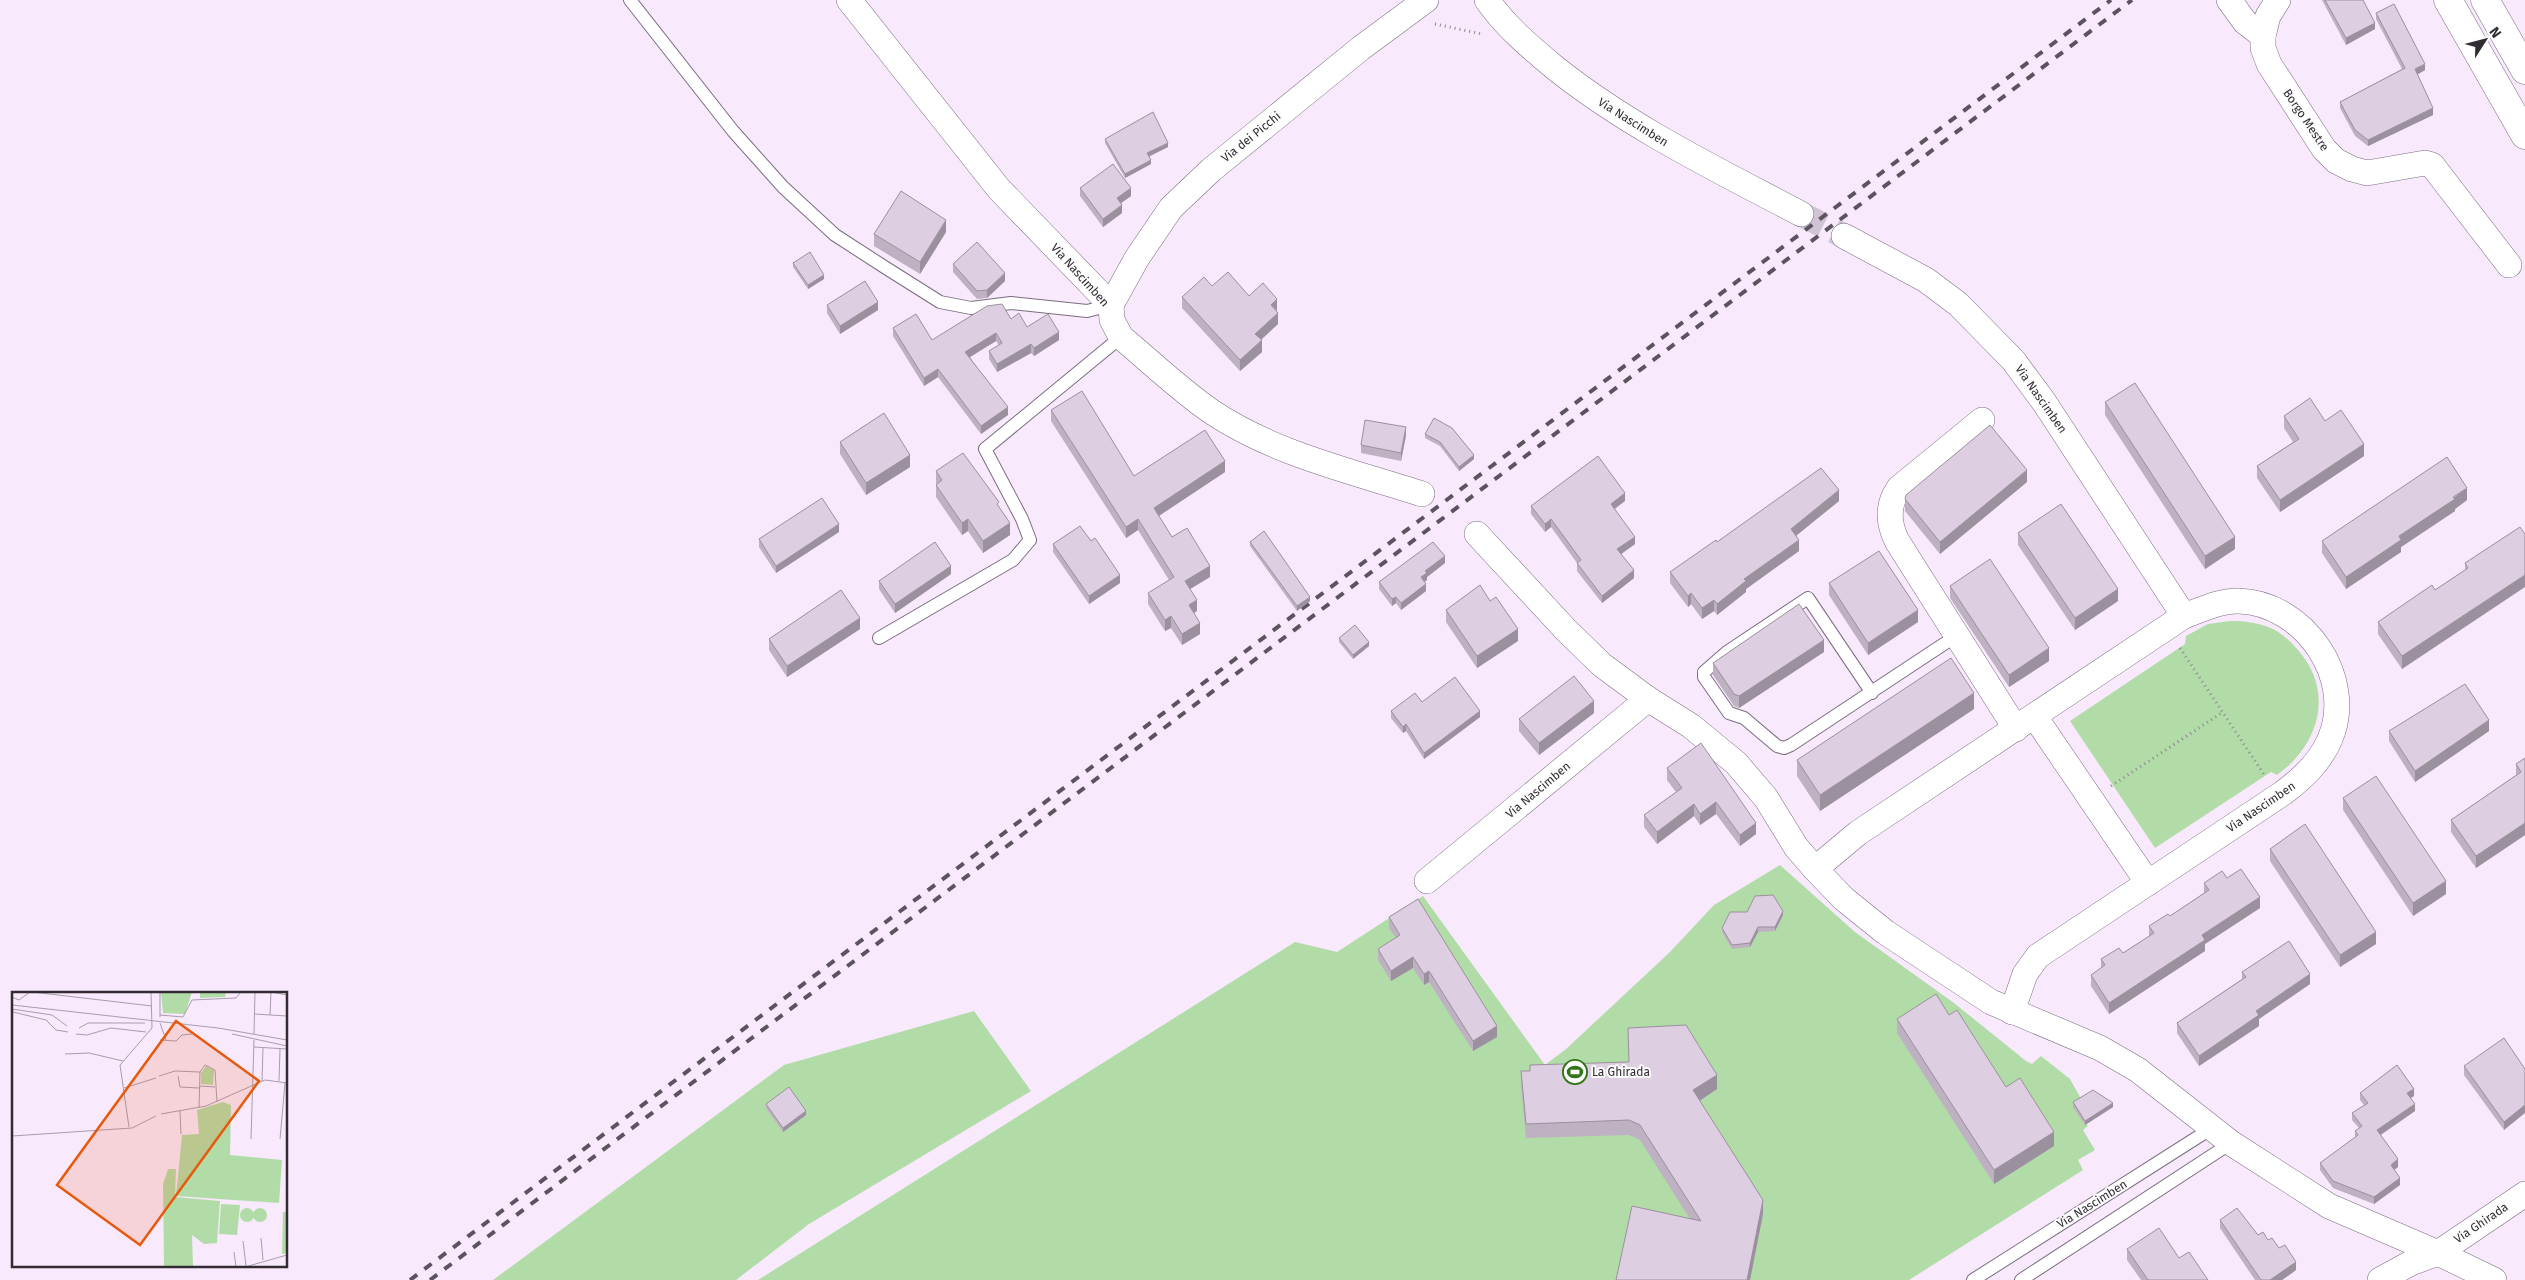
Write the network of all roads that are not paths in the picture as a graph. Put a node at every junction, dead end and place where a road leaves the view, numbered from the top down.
1 (630, 0) edge
2 (849, 0) edge
3 (1426, 0) edge
4 (1487, 0) edge
5 (2229, 0) edge
6 (2278, 0) edge
7 (2448, 0) edge
8 (2485, 0) edge
9 (2263, 36) junction
10 (2525, 70) edge
11 (2525, 135) edge
12 (1801, 214) tunnel mouth
13 (1844, 236) tunnel mouth
14 (2509, 265) dead end
15 (1111, 306) junction
16 (1121, 337) junction
17 (1982, 420) dead end
18 (1422, 494) dead end
19 (1477, 534) dead end
20 (2184, 616) junction
21 (1956, 636) junction
22 (879, 638) dead end
23 (1872, 693) junction
24 (1648, 699) junction
25 (2026, 723) junction
26 (1815, 869) junction
27 (1427, 881) dead end
28 (2148, 883) junction
29 (2012, 1012) junction
30 (2212, 1128) junction
31 (2231, 1143) junction
32 (2525, 1194) edge
33 (2438, 1253) junction
34 (1973, 1280) edge
35 (2021, 1280) edge
36 (2380, 1280) edge
37 (2494, 1280) edge

1 - 15 lane
2 - 15 street, Via Nascimben
3 - 15 street, Via dei Picchi
4 - 12 street, Via Nascimben
5 - 9 street
6 - 9 street, Borgo Mestre
7 - 11 highway
8 - 10 highway
9 - 14 street, Borgo Mestre
13 - 20 street, Via Nascimben
15 - 16 street, Via Nascimben
16 - 18 street, Via Nascimben
16 - 22 lane
17 - 21 street
19 - 24 street
20 - 25 street, Via Nascimben
20 - 28 street, Via Nascimben
21 - 23 lane
21 - 25 street
23 - 23 lane
24 - 26 street
24 - 27 street, Via Nascimben
25 - 26 street, Via Nascimben
25 - 28 street
26 - 29 street
28 - 29 street, Via Nascimben
29 - 30 street
30 - 31 street
30 - 34 lane, Via Nascimben
31 - 33 street
31 - 35 lane, Via Nascimben
32 - 33 street, Via Ghirada
33 - 36 street, Via Ghirada
33 - 37 street, Via Ghirada

